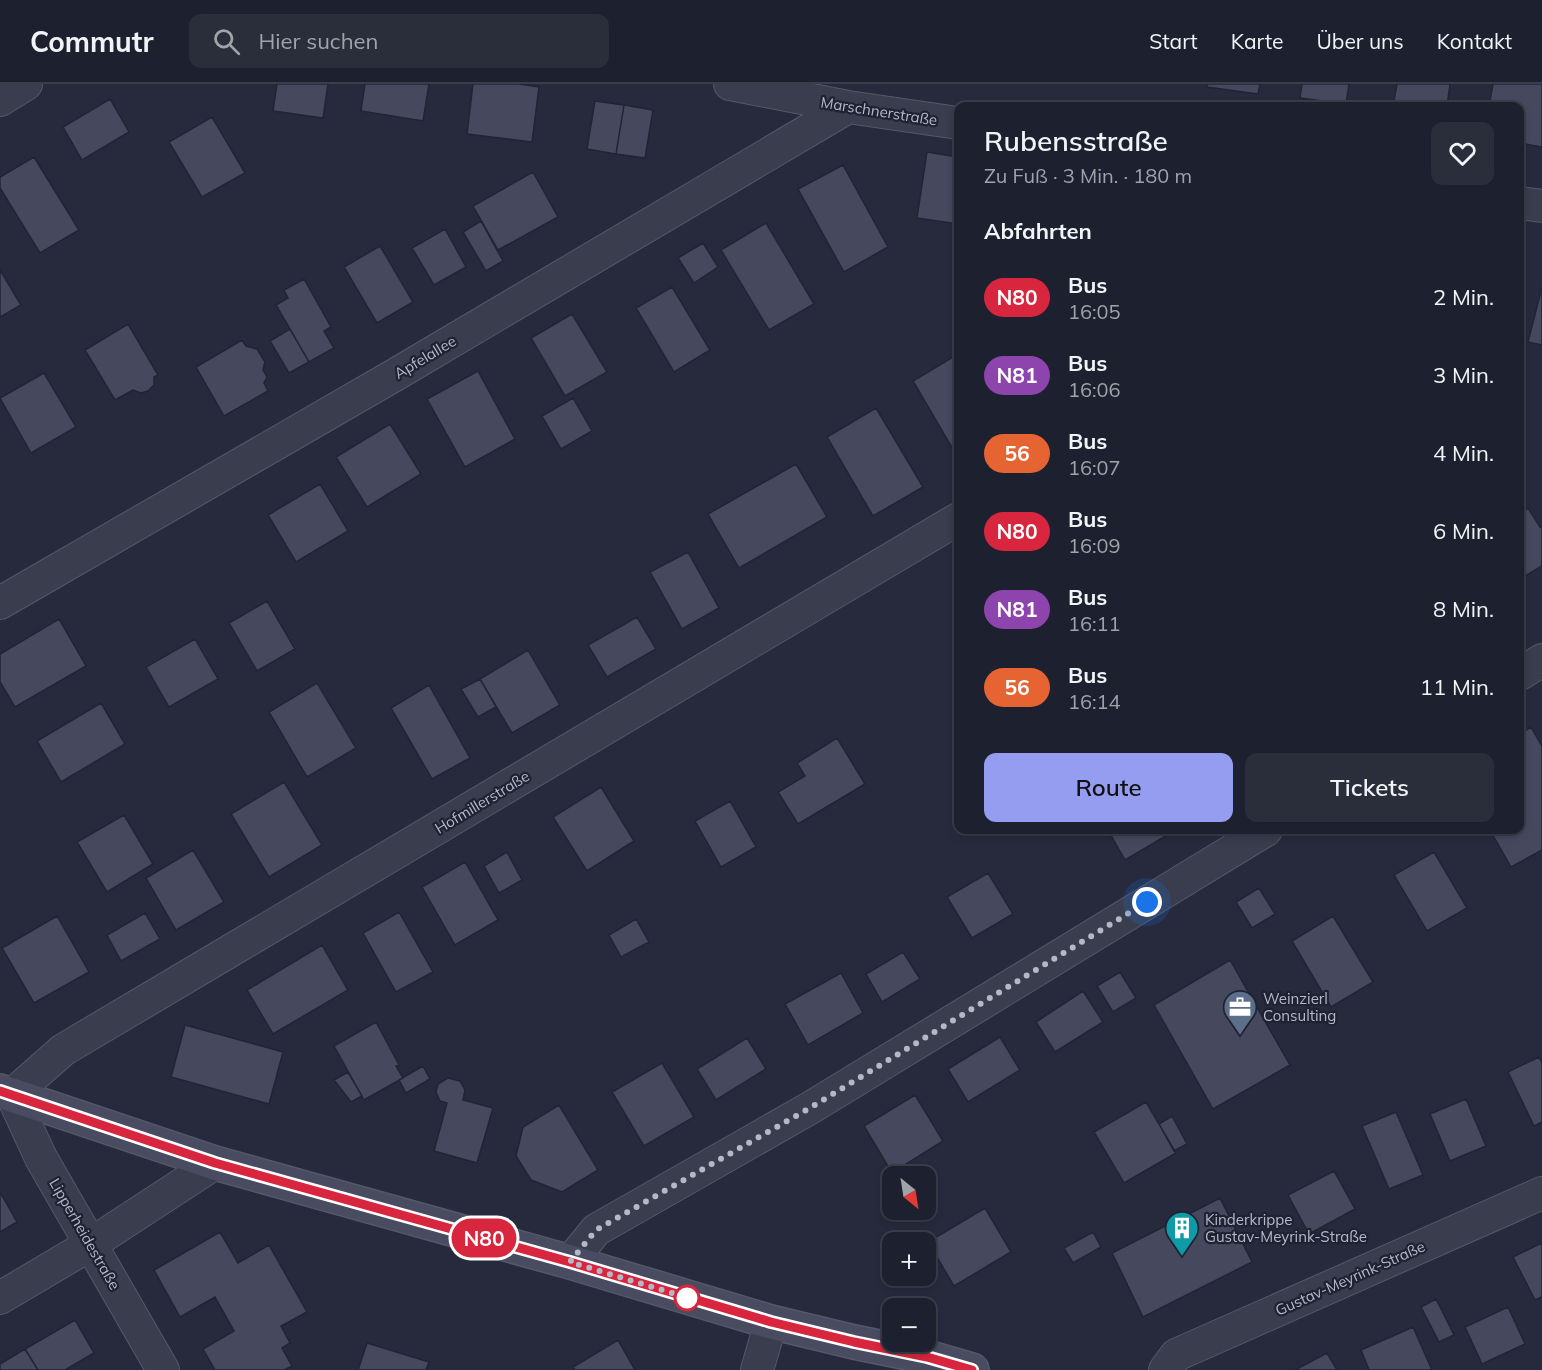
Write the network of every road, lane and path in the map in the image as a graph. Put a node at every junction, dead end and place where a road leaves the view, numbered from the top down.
1 (26, 84) edge
2 (730, 84) edge
3 (0, 100) edge
4 (848, 107) junction
5 (954, 122) edge
6 (1524, 204) edge
7 (1542, 206) edge
8 (954, 521) edge
9 (0, 603) edge
10 (1542, 660) edge
11 (1524, 671) edge
12 (1259, 834) edge
13 (6, 1093) edge
14 (215, 1163) junction
15 (1542, 1193) edge
16 (91, 1244) junction
17 (570, 1262) junction
18 (0, 1298) edge
19 (771, 1322) junction
20 (164, 1370) edge
21 (757, 1370) edge
22 (972, 1370) edge
23 (1165, 1370) edge

1 - 3 street
2 - 4 street, Marschnerstraße
4 - 5 street, Marschnerstraße
4 - 9 street, Apfelallee
6 - 7 street
8 - 13 street, Hofmillerstraße
10 - 11 street
12 - 17 street
13 - 14 street
13 - 16 street, Lipperheidestraße
14 - 16 street
14 - 17 street
15 - 23 street, Gustav-Meyrink-Straße
16 - 18 street
16 - 20 street, Lipperheidestraße
17 - 19 street
19 - 21 street
19 - 22 street

